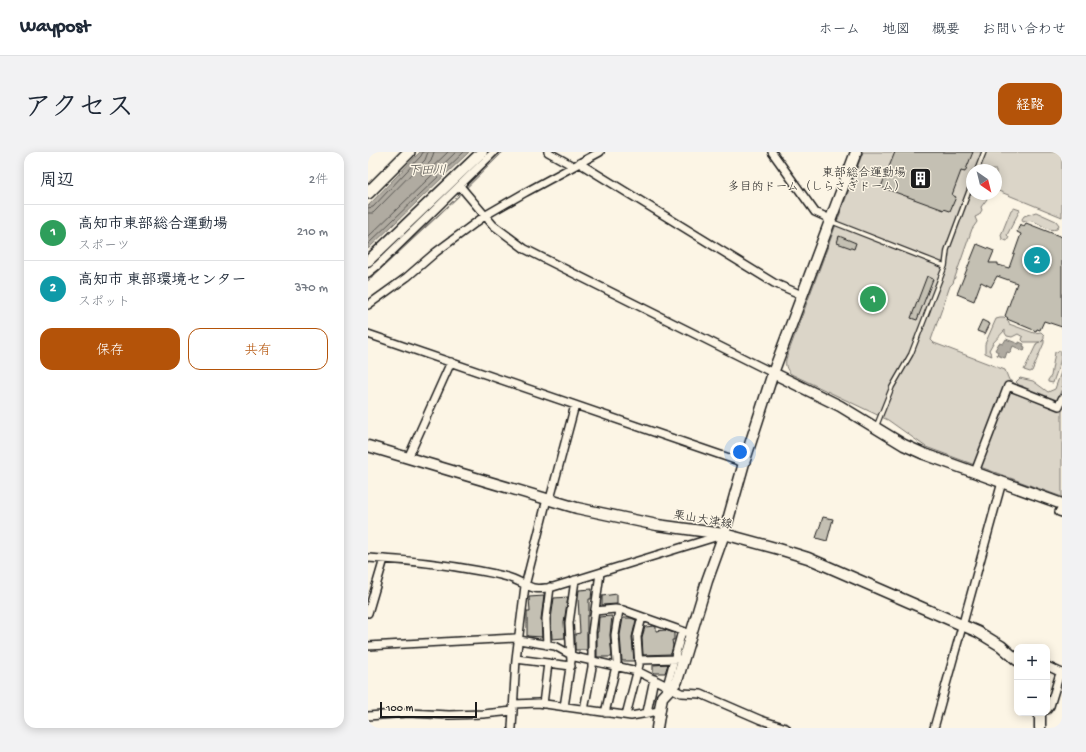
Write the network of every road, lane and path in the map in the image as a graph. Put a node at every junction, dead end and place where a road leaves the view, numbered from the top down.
1 (409, 152) edge
2 (482, 152) edge
3 (494, 152) edge
4 (548, 152) edge
5 (600, 152) edge
6 (772, 152) edge
7 (856, 152) edge
8 (984, 152) edge
9 (979, 164) edge
10 (576, 165) junction
11 (462, 188) junction
12 (368, 193) edge
13 (966, 198) edge
14 (486, 215) junction
15 (827, 218) junction
16 (368, 261) edge
17 (945, 266) junction
18 (368, 273) edge
19 (802, 295) junction
20 (368, 305) edge
21 (368, 334) edge
22 (451, 362) junction
23 (773, 373) junction
24 (1062, 399) edge
25 (575, 405) junction
26 (876, 427) junction
27 (368, 446) edge
28 (408, 458) junction
29 (744, 463) junction
30 (975, 472) junction
31 (1002, 482) junction
32 (549, 499) junction
33 (1062, 504) edge
34 (1062, 508) edge
35 (1062, 513) edge
36 (724, 534) junction
37 (368, 558) edge
38 (384, 559) junction
39 (600, 573) junction
40 (575, 580) junction
41 (525, 586) junction
42 (550, 587) junction
43 (619, 610) junction
44 (595, 611) junction
45 (368, 613) edge
46 (642, 617) junction
47 (962, 626) junction
48 (687, 632) junction
49 (519, 640) junction
50 (547, 644) junction
51 (368, 646) edge
52 (571, 654) junction
53 (1014, 657) edge
54 (516, 659) junction
55 (679, 659) junction
56 (639, 660) junction
57 (593, 662) junction
58 (548, 663) junction
59 (571, 666) junction
60 (616, 666) junction
61 (1050, 668) edge
62 (637, 671) junction
63 (1061, 673) edge
64 (654, 679) junction
65 (669, 687) junction
66 (543, 704) junction
67 (1050, 706) edge
68 (514, 707) junction
69 (564, 707) junction
70 (584, 710) junction
71 (659, 711) junction
72 (647, 712) junction
73 (605, 713) junction
74 (626, 715) junction
75 (368, 716) edge
76 (1042, 716) edge
77 (512, 728) edge
78 (657, 728) edge
79 (786, 728) edge
80 (934, 728) edge
81 (1040, 728) edge

1 - 12 main road
2 - 16 street
3 - 11 street
4 - 10 street
5 - 10 street
6 - 15 street
7 - 15 street
8 - 9 lane
10 - 14 street
10 - 19 street
11 - 14 street
11 - 18 street
13 - 17 lane
14 - 20 street
14 - 23 street
15 - 17 lane
15 - 19 street
17 - 26 lane
19 - 23 street
21 - 22 street
22 - 25 street
22 - 28 street
23 - 26 street
23 - 29 street
24 - 30 street
25 - 29 street
25 - 32 street
26 - 30 street
27 - 28 street, 栗山大津線
28 - 32 street, 栗山大津線
29 - 36 street
30 - 31 street
31 - 33 street
31 - 47 street
32 - 36 street, 栗山大津線
32 - 41 street
34 - 35 street
36 - 39 street
36 - 47 street, 栗山大津線
36 - 48 street
37 - 38 street
38 - 41 street
38 - 45 street
39 - 40 street
39 - 44 street
40 - 42 street
40 - 52 street
41 - 42 street
41 - 49 street
42 - 50 street
43 - 44 street
43 - 46 street
43 - 60 street
44 - 57 street
46 - 48 street
46 - 56 street
47 - 53 street, 栗山大津線
47 - 80 street
48 - 55 street
49 - 50 street
49 - 51 street
49 - 54 street
50 - 52 street
52 - 57 street
52 - 59 street
54 - 58 street
54 - 68 street
55 - 56 street
55 - 65 street
56 - 62 street
57 - 60 street
57 - 70 street
58 - 59 street
58 - 66 street
59 - 69 street
60 - 62 street
60 - 73 street
61 - 63 street
62 - 64 street
62 - 74 street
63 - 67 street
64 - 65 street
64 - 72 street
65 - 71 street
65 - 79 street
66 - 68 street
66 - 69 street
68 - 75 street
68 - 77 street
69 - 70 street
70 - 73 street
71 - 72 street
71 - 78 street
72 - 74 street
73 - 74 street
76 - 81 street

